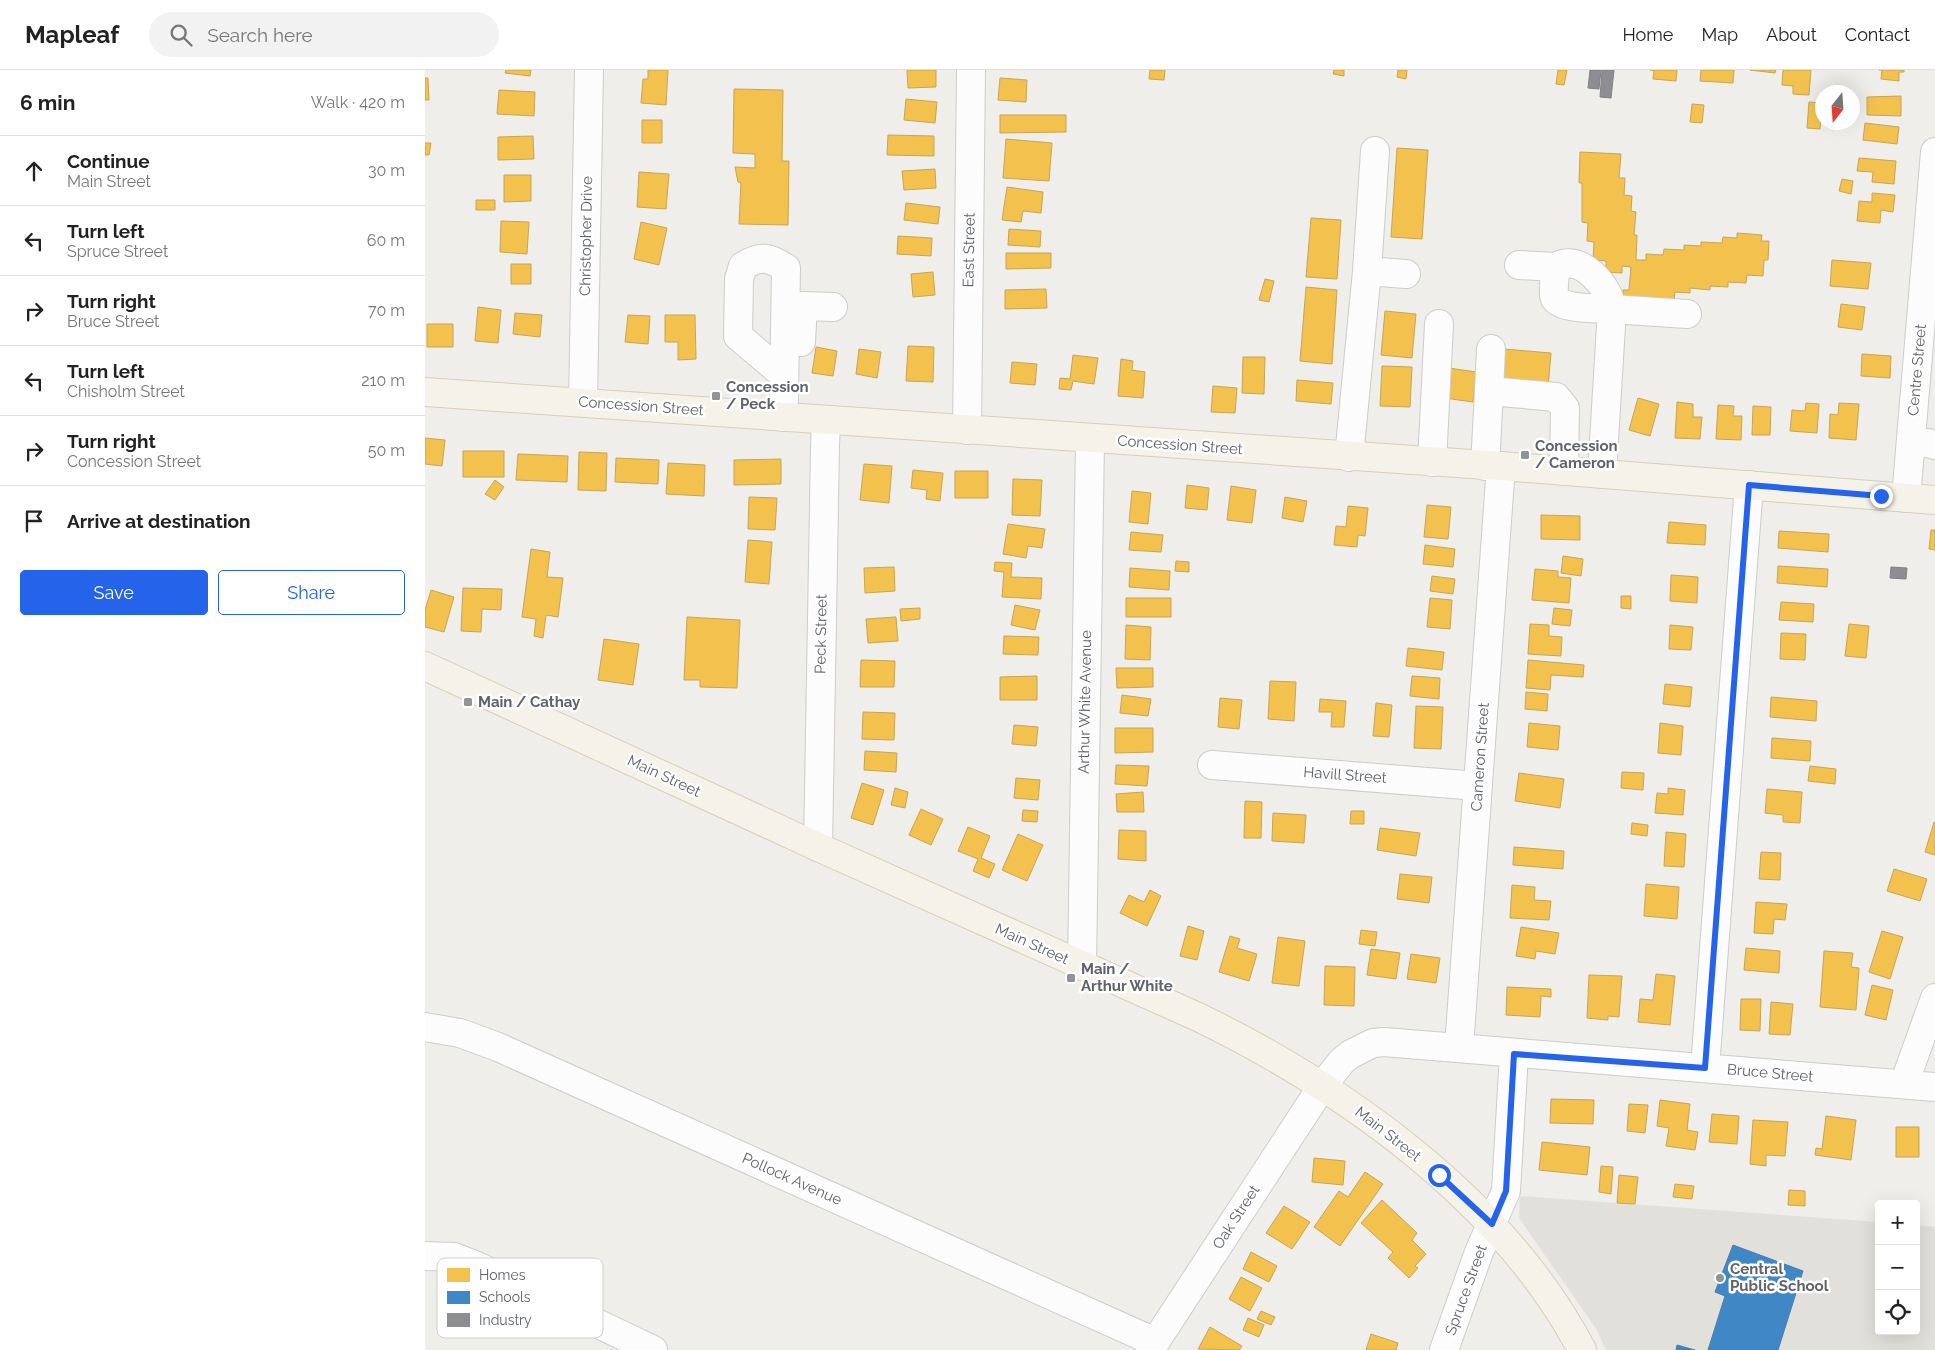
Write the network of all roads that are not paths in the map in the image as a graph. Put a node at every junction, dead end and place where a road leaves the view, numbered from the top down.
1 (589, 70) edge
2 (971, 70) edge
3 (1375, 151) dead end
4 (1935, 152) edge
5 (1519, 265) dead end
6 (1556, 267) junction
7 (1367, 271) junction
8 (1406, 274) dead end
9 (833, 307) dead end
10 (1612, 309) junction
11 (1687, 314) dead end
12 (1439, 324) dead end
13 (1491, 350) dead end
14 (784, 375) dead end
15 (1489, 391) junction
16 (425, 392) edge
17 (583, 402) junction
18 (790, 418) junction
19 (827, 420) junction
20 (967, 430) junction
21 (1090, 439) junction
22 (1923, 444) edge
23 (1349, 457) junction
24 (1432, 462) junction
25 (1493, 466) junction
26 (1564, 471) junction
27 (1602, 474) junction
28 (1749, 485) junction
29 (1906, 498) junction
30 (1935, 500) edge
31 (425, 666) edge
32 (1212, 765) dead end
33 (1478, 786) junction
34 (818, 847) junction
35 (1082, 966) junction
36 (1935, 998) edge
37 (425, 1027) edge
38 (1459, 1048) junction
39 (1514, 1054) junction
40 (1705, 1068) junction
41 (1904, 1084) junction
42 (1323, 1085) junction
43 (1935, 1087) edge
44 (1492, 1224) junction
45 (425, 1256) edge
46 (457, 1258) edge
47 (603, 1326) edge
48 (1153, 1346) edge
49 (653, 1350) edge
50 (1444, 1350) edge
51 (1582, 1350) edge

1 - 17 street, Christopher Drive
2 - 20 street, East Street
3 - 7 street
4 - 22 street, Centre Street
5 - 6 street
6 - 10 street
6 - 10 street
7 - 8 street
7 - 23 street
9 - 18 street
10 - 11 street
10 - 27 street
12 - 24 street
13 - 15 street, Cameron Street
14 - 18 street
15 - 25 street, Cameron Street
15 - 26 street
16 - 17 main road, Concession Street
17 - 18 main road, Concession Street
18 - 19 main road, Concession Street
19 - 20 main road, Concession Street
19 - 34 street, Peck Street
20 - 21 main road, Concession Street
21 - 23 main road, Concession Street
21 - 35 street, Arthur White Avenue
22 - 29 street, Centre Street
23 - 24 main road, Concession Street
24 - 25 main road, Concession Street
25 - 26 main road, Concession Street
25 - 33 street, Cameron Street
26 - 27 main road, Concession Street
27 - 28 main road, Concession Street
28 - 29 main road, Concession Street
28 - 40 street
29 - 30 main road, Concession Street
31 - 34 main road, Main Street
32 - 33 street, Havill Street
33 - 38 street, Cameron Street
34 - 35 main road, Main Street
35 - 42 main road, Main Street
36 - 41 street
37 - 48 street, Pollock Avenue
38 - 39 street, Bruce Street
38 - 42 street, Bruce Street
39 - 40 street, Bruce Street
39 - 44 street, Spruce Street
40 - 41 street, Bruce Street
41 - 43 street, Bruce Street
42 - 44 main road, Main Street
42 - 48 street, Oak Street
44 - 50 street, Spruce Street
44 - 51 main road, Main Street
45 - 46 street
47 - 49 street

